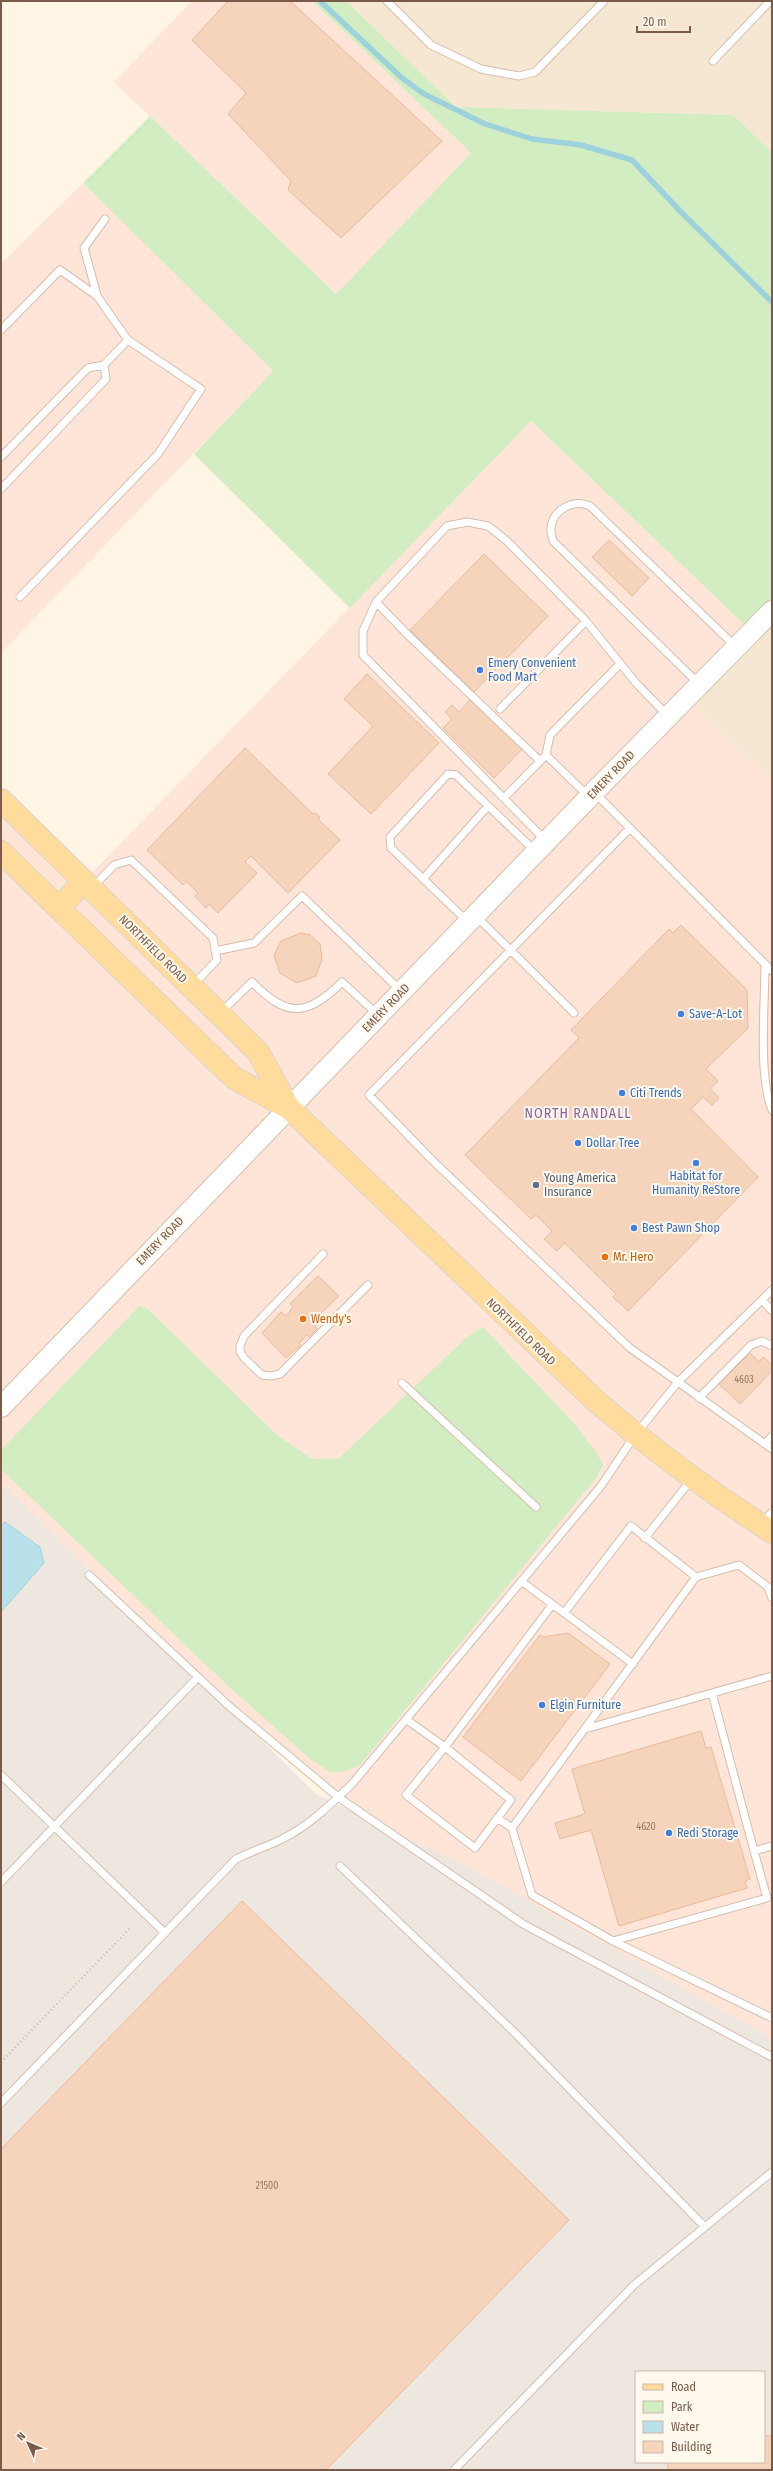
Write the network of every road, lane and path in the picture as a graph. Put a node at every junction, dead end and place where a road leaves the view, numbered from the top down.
1 (387, 1) edge
2 (604, 1) edge
3 (770, 1) edge
4 (713, 61) dead end
5 (105, 219) dead end
6 (97, 296) junction
7 (1, 330) edge
8 (128, 340) junction
9 (104, 365) junction
10 (1, 457) edge
11 (1, 489) edge
12 (20, 597) dead end
13 (376, 602) junction
14 (772, 612) edge
15 (586, 621) junction
16 (737, 647) junction
17 (620, 664) junction
18 (700, 685) junction
19 (500, 710) dead end
20 (668, 717) junction
21 (546, 755) junction
22 (540, 761) junction
23 (592, 795) junction
24 (504, 798) junction
25 (1, 800) edge
26 (488, 806) junction
27 (630, 828) junction
28 (541, 847) junction
29 (1, 852) edge
30 (423, 879) junction
31 (88, 885) junction
32 (59, 908) junction
33 (472, 919) junction
34 (512, 950) junction
35 (215, 951) junction
36 (765, 964) junction
37 (772, 971) edge
38 (191, 987) junction
39 (401, 992) junction
40 (574, 1013) dead end
41 (219, 1014) junction
42 (378, 1016) junction
43 (289, 1108) junction
44 (772, 1110) edge
45 (323, 1254) dead end
46 (368, 1285) dead end
47 (772, 1290) edge
48 (762, 1300) junction
49 (772, 1311) edge
50 (772, 1346) edge
51 (678, 1382) junction
52 (402, 1383) dead end
53 (699, 1398) junction
54 (1, 1407) edge
55 (635, 1435) junction
56 (772, 1436) edge
57 (765, 1444) junction
58 (772, 1449) edge
59 (693, 1478) junction
60 (536, 1507) dead end
61 (768, 1523) edge
62 (645, 1538) junction
63 (89, 1575) dead end
64 (696, 1577) junction
65 (521, 1581) junction
66 (772, 1598) edge
67 (552, 1605) junction
68 (564, 1613) junction
69 (633, 1664) junction
70 (772, 1676) edge
71 (198, 1677) junction
72 (712, 1693) junction
73 (407, 1720) junction
74 (585, 1729) junction
75 (445, 1747) junction
76 (1, 1775) edge
77 (338, 1797) junction
78 (497, 1818) junction
79 (55, 1827) junction
80 (512, 1828) junction
81 (772, 1846) edge
82 (754, 1851) junction
83 (340, 1866) dead end
84 (1, 1882) edge
85 (131, 1927) dead end
86 (165, 1933) junction
87 (613, 1941) junction
88 (772, 2018) edge
89 (772, 2057) edge
90 (1, 2062) edge
91 (1, 2103) edge
92 (772, 2172) edge
93 (705, 2226) junction
94 (454, 2470) edge

1 - 2 lane
3 - 4 lane
5 - 6 lane
6 - 7 lane
6 - 8 lane
8 - 9 lane
8 - 12 lane
9 - 10 lane
9 - 11 lane
13 - 15 lane
13 - 22 lane
13 - 24 lane
14 - 16 main road, EMERY ROAD
15 - 17 lane
15 - 19 lane
16 - 18 main road, EMERY ROAD
16 - 18 lane
17 - 20 lane
17 - 21 lane
18 - 20 main road, EMERY ROAD
20 - 23 main road, EMERY ROAD
21 - 22 lane
21 - 23 lane
22 - 24 lane
23 - 27 lane
23 - 28 main road, EMERY ROAD
24 - 28 lane
25 - 31 main road, NORTHFIELD ROAD
26 - 28 lane
26 - 30 lane
26 - 30 lane
27 - 34 lane
27 - 36 lane
28 - 33 main road, EMERY ROAD
29 - 32 main road, NORTHFIELD ROAD
30 - 33 lane
31 - 32 main road
31 - 35 lane
31 - 38 main road, NORTHFIELD ROAD
32 - 43 main road, NORTHFIELD ROAD
33 - 34 lane
33 - 39 main road, EMERY ROAD
34 - 40 lane
34 - 51 lane
35 - 38 lane
35 - 39 lane
36 - 37 lane
36 - 44 lane
38 - 41 main road, NORTHFIELD ROAD
39 - 42 main road, EMERY ROAD
41 - 42 lane
41 - 43 main road, NORTHFIELD ROAD
42 - 43 main road, EMERY ROAD
43 - 54 main road, EMERY ROAD
43 - 55 main road, NORTHFIELD ROAD
45 - 46 lane
47 - 48 lane
48 - 49 lane
48 - 51 lane
50 - 53 lane
51 - 53 lane
51 - 55 lane
52 - 60 lane
53 - 57 lane
55 - 59 main road, NORTHFIELD ROAD
55 - 65 lane
56 - 57 lane
57 - 58 lane
59 - 61 main road, NORTHFIELD ROAD
59 - 62 lane
62 - 64 lane
62 - 68 lane
63 - 71 lane
64 - 66 lane
64 - 69 lane
65 - 67 lane
65 - 73 lane
67 - 68 lane
67 - 75 lane
68 - 69 lane
69 - 74 lane
70 - 72 lane
71 - 77 lane
71 - 79 lane
72 - 74 lane
72 - 82 lane
73 - 75 lane
73 - 77 lane
74 - 80 lane
75 - 78 lane
75 - 78 lane
76 - 79 lane
77 - 86 lane
77 - 89 lane
78 - 80 lane
79 - 84 lane
79 - 86 lane
80 - 87 lane
81 - 82 lane
82 - 87 lane
83 - 93 lane
85 - 90 path
86 - 91 lane
87 - 88 lane
92 - 93 lane
93 - 94 lane

